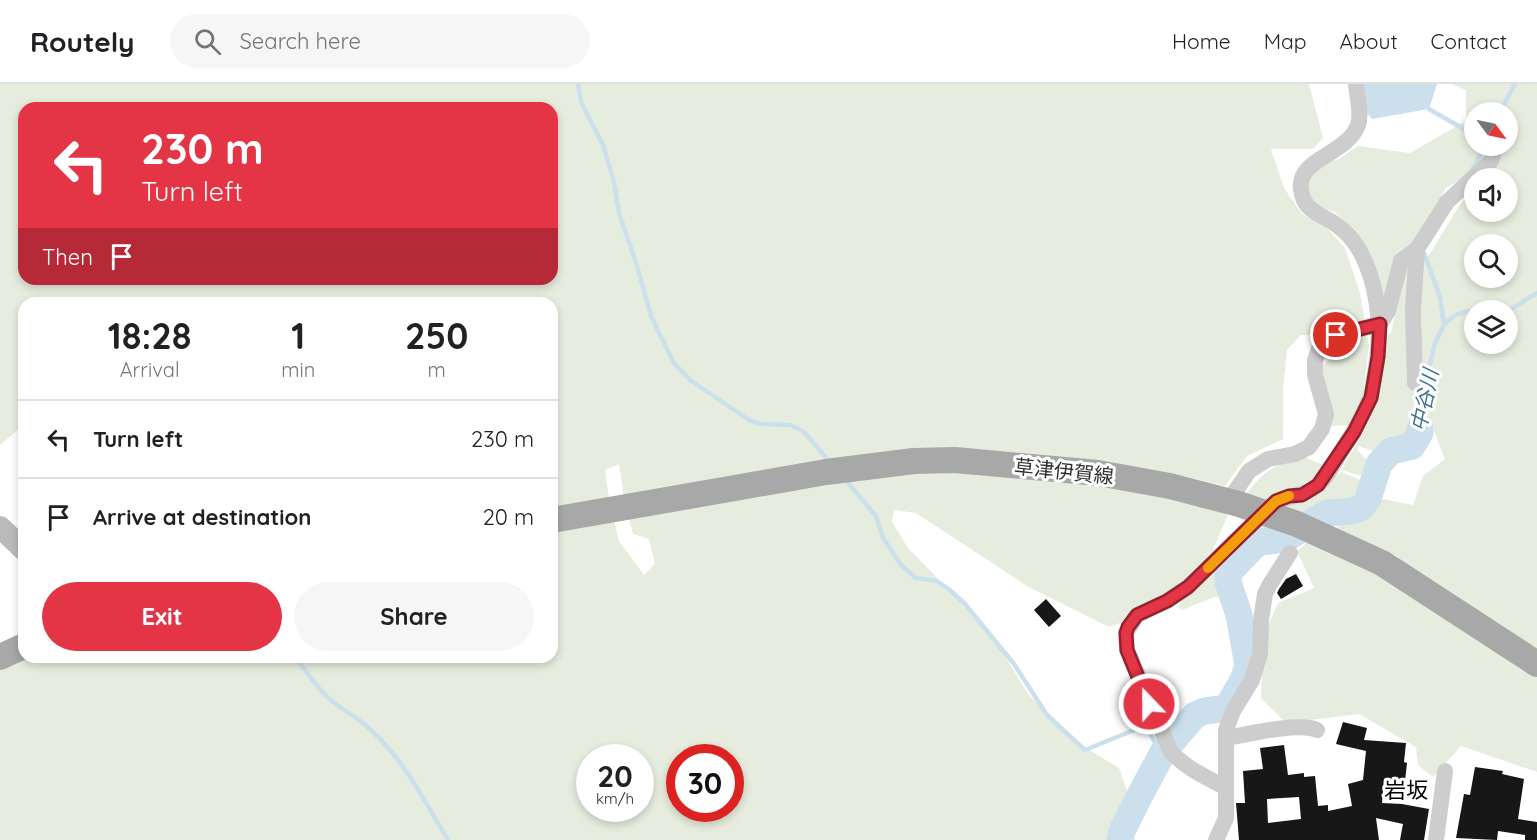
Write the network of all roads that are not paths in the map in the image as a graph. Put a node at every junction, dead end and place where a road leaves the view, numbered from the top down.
1 (1356, 84) edge
2 (1493, 156) edge
3 (1417, 249) junction
4 (1380, 324) junction
5 (1414, 383) dead end
6 (1233, 503) junction
7 (558, 519) edge
8 (0, 527) edge
9 (18, 544) edge
10 (1290, 553) dead end
11 (18, 649) edge
12 (0, 657) edge
13 (1537, 664) edge
14 (1317, 730) dead end
15 (1227, 738) junction
16 (1446, 771) dead end
17 (1226, 788) junction
18 (1216, 840) edge
19 (1436, 840) edge

1 - 4 street
2 - 3 street
3 - 4 street
3 - 5 street
4 - 6 street
4 - 17 street
6 - 7 main road, 草津伊賀線
6 - 13 main road, 草津伊賀線
8 - 9 street
10 - 15 street
11 - 12 main road
14 - 15 street
15 - 17 street
16 - 19 street
17 - 18 street

